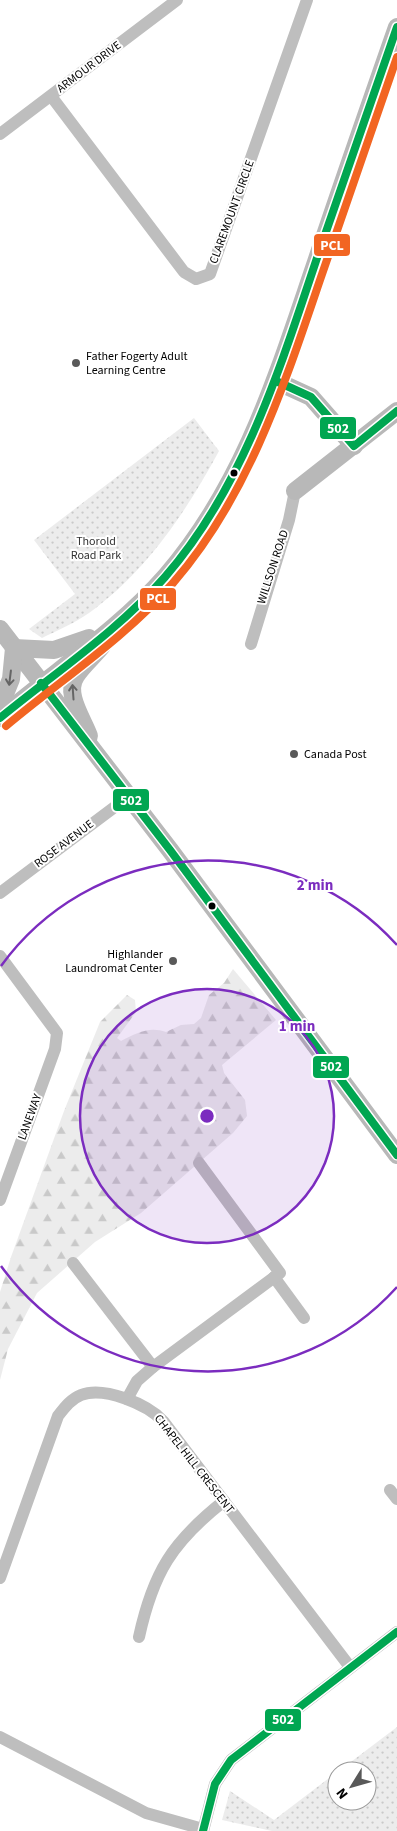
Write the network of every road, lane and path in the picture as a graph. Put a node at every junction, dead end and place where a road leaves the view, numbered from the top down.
1 (177, 0) edge
2 (307, 0) edge
3 (397, 27) edge
4 (51, 96) junction
5 (0, 134) edge
6 (276, 381) junction
7 (397, 411) edge
8 (354, 446) junction
9 (295, 491) joint
10 (120, 621) junction
11 (7, 638) edge
12 (251, 644) dead end
13 (41, 683) junction
14 (0, 706) edge
15 (0, 718) edge
16 (95, 754) junction
17 (128, 797) junction
18 (0, 892) edge
19 (0, 956) edge
20 (397, 1154) edge
21 (198, 1163) dead end
22 (3, 1180) edge
23 (0, 1200) edge
24 (73, 1263) dead end
25 (274, 1277) junction
26 (304, 1318) dead end
27 (153, 1367) junction
28 (127, 1399) junction
29 (224, 1500) junction
30 (0, 1578) edge
31 (397, 1632) edge
32 (140, 1637) dead end
33 (350, 1667) junction
34 (0, 1737) edge
35 (203, 1830) edge

1 - 4 street, ARMOUR DRIVE
2 - 4 street, CLAREMOUNT CIRCLE
3 - 6 main road
4 - 5 street, ARMOUR DRIVE
6 - 8 main road
6 - 10 main road
7 - 8 main road
8 - 9 main road
9 - 12 street, WILLSON ROAD
10 - 11 main road
10 - 13 main road
16 -> 10 main road
11 - 13 main road
11 -> 14 main road
13 - 15 main road
13 - 16 main road
16 - 17 main road
17 - 18 street, ROSE AVENUE
17 - 20 main road
19 - 22 street, LANEWAY
21 - 25 street
22 - 23 street, LANEWAY
24 - 27 street
25 - 26 street
25 - 27 street
27 - 28 street
28 - 29 street, CHAPEL HILL CRESCENT
28 - 30 street, CHAPEL HILL CRESCENT
29 - 32 street
29 - 33 street, CHAPEL HILL CRESCENT
31 - 33 street
33 - 35 street
34 - 35 street

